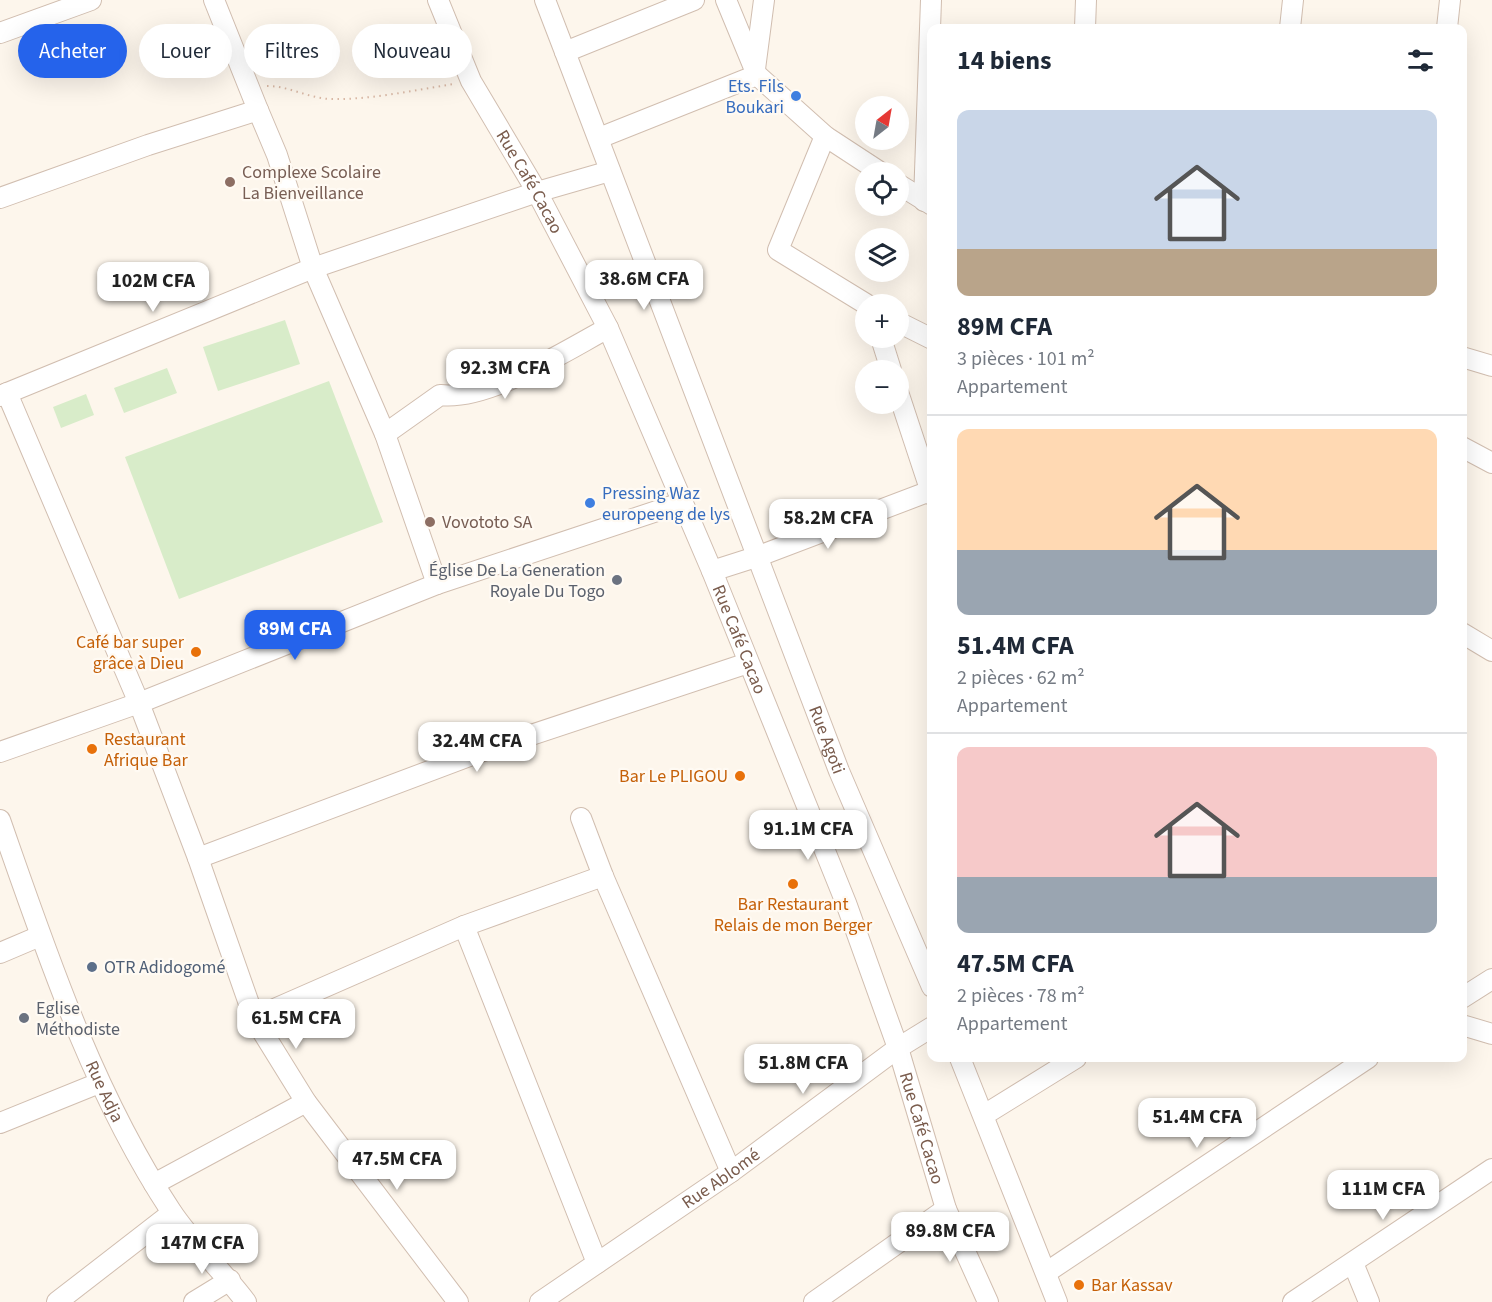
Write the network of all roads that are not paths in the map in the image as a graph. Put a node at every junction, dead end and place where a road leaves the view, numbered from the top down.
1 (91, 0) edge
2 (214, 0) edge
3 (438, 0) edge
4 (545, 0) edge
5 (694, 0) edge
6 (726, 0) edge
7 (764, 0) edge
8 (932, 0) edge
9 (1086, 0) edge
10 (1293, 0) edge
11 (1450, 0) edge
12 (932, 24) edge
13 (1085, 24) edge
14 (1290, 24) edge
15 (1447, 24) edge
16 (0, 33) edge
17 (566, 52) junction
18 (756, 72) junction
19 (258, 110) junction
20 (825, 136) junction
21 (599, 138) junction
22 (865, 162) edge
23 (610, 171) junction
24 (909, 191) edge
25 (537, 192) junction
26 (0, 198) edge
27 (927, 202) edge
28 (313, 268) junction
29 (855, 297) edge
30 (608, 328) junction
31 (909, 328) edge
32 (927, 336) edge
33 (1467, 358) edge
34 (1492, 366) edge
35 (3, 394) edge
36 (905, 414) edge
37 (385, 434) junction
38 (1467, 450) edge
39 (1492, 463) edge
40 (927, 481) edge
41 (927, 494) edge
42 (681, 503) junction
43 (759, 556) junction
44 (712, 571) junction
45 (437, 584) junction
46 (1467, 636) edge
47 (1492, 651) edge
48 (748, 663) junction
49 (138, 703) junction
50 (0, 752) edge
51 (581, 818) dead end
52 (0, 820) edge
53 (198, 858) junction
54 (603, 876) junction
55 (464, 926) junction
56 (40, 936) junction
57 (0, 953) edge
58 (927, 962) edge
59 (1492, 979) edge
60 (1467, 996) edge
61 (254, 1018) junction
62 (1467, 1026) edge
63 (927, 1030) edge
64 (1492, 1034) edge
65 (898, 1048) junction
66 (962, 1062) edge
67 (1069, 1062) edge
68 (1362, 1062) edge
69 (99, 1083) junction
70 (306, 1102) junction
71 (984, 1114) junction
72 (0, 1123) edge
73 (1492, 1169) edge
74 (730, 1172) junction
75 (154, 1184) junction
76 (946, 1209) junction
77 (172, 1213) junction
78 (597, 1263) junction
79 (1353, 1263) junction
80 (1047, 1272) junction
81 (230, 1280) junction
82 (57, 1302) edge
83 (194, 1302) edge
84 (246, 1302) edge
85 (458, 1302) edge
86 (540, 1302) edge
87 (814, 1302) edge
88 (988, 1302) edge
89 (1057, 1302) edge
90 (1293, 1302) edge
91 (1369, 1302) edge

1 - 16 street
2 - 19 street
3 - 25 street, Rue Café Cacao
4 - 17 street, Rue Agoti
5 - 17 street
6 - 18 street
7 - 18 street
8 - 12 street
9 - 13 street
10 - 14 street
11 - 15 street
17 - 21 street, Rue Agoti
18 - 20 street
18 - 21 street
19 - 26 street
19 - 28 street
20 - 22 street
20 - 29 street
21 - 23 street, Rue Agoti
23 - 25 street
23 - 43 street, Rue Agoti
24 - 27 street
25 - 28 street
25 - 30 street, Rue Café Cacao
28 - 35 street
28 - 37 street
30 - 37 street
30 - 42 street, Rue Café Cacao
31 - 32 street
33 - 34 street
35 - 49 street
36 - 40 street
37 - 45 street
38 - 39 street
41 - 43 street
42 - 44 street, Rue Café Cacao
42 - 45 street
43 - 44 street
43 - 58 street, Rue Agoti
44 - 48 street, Rue Café Cacao
45 - 49 street
46 - 47 street
48 - 53 street
48 - 65 street, Rue Café Cacao
49 - 50 street
49 - 53 street
51 - 54 street
52 - 56 street, Rue Adja
53 - 61 street
54 - 55 street
54 - 74 street
55 - 61 street
55 - 78 street
56 - 57 street
56 - 69 street, Rue Adja
59 - 60 street
61 - 70 street
62 - 64 street
63 - 65 street, Rue Ablomé
65 - 74 street, Rue Ablomé
65 - 76 street, Rue Café Cacao
66 - 71 street
67 - 71 street
68 - 80 street
69 - 72 street
69 - 75 street, Rue Adja
70 - 75 street
70 - 85 street
71 - 80 street
73 - 79 street
74 - 78 street, Rue Ablomé
75 - 77 street, Rue Adja
76 - 87 street
76 - 88 street, Rue Café Cacao
77 - 81 street, Rue Adja
77 - 82 street
78 - 86 street, Rue Ablomé
79 - 90 street
79 - 91 street
80 - 89 street
81 - 83 street
81 - 84 street, Rue Adja

